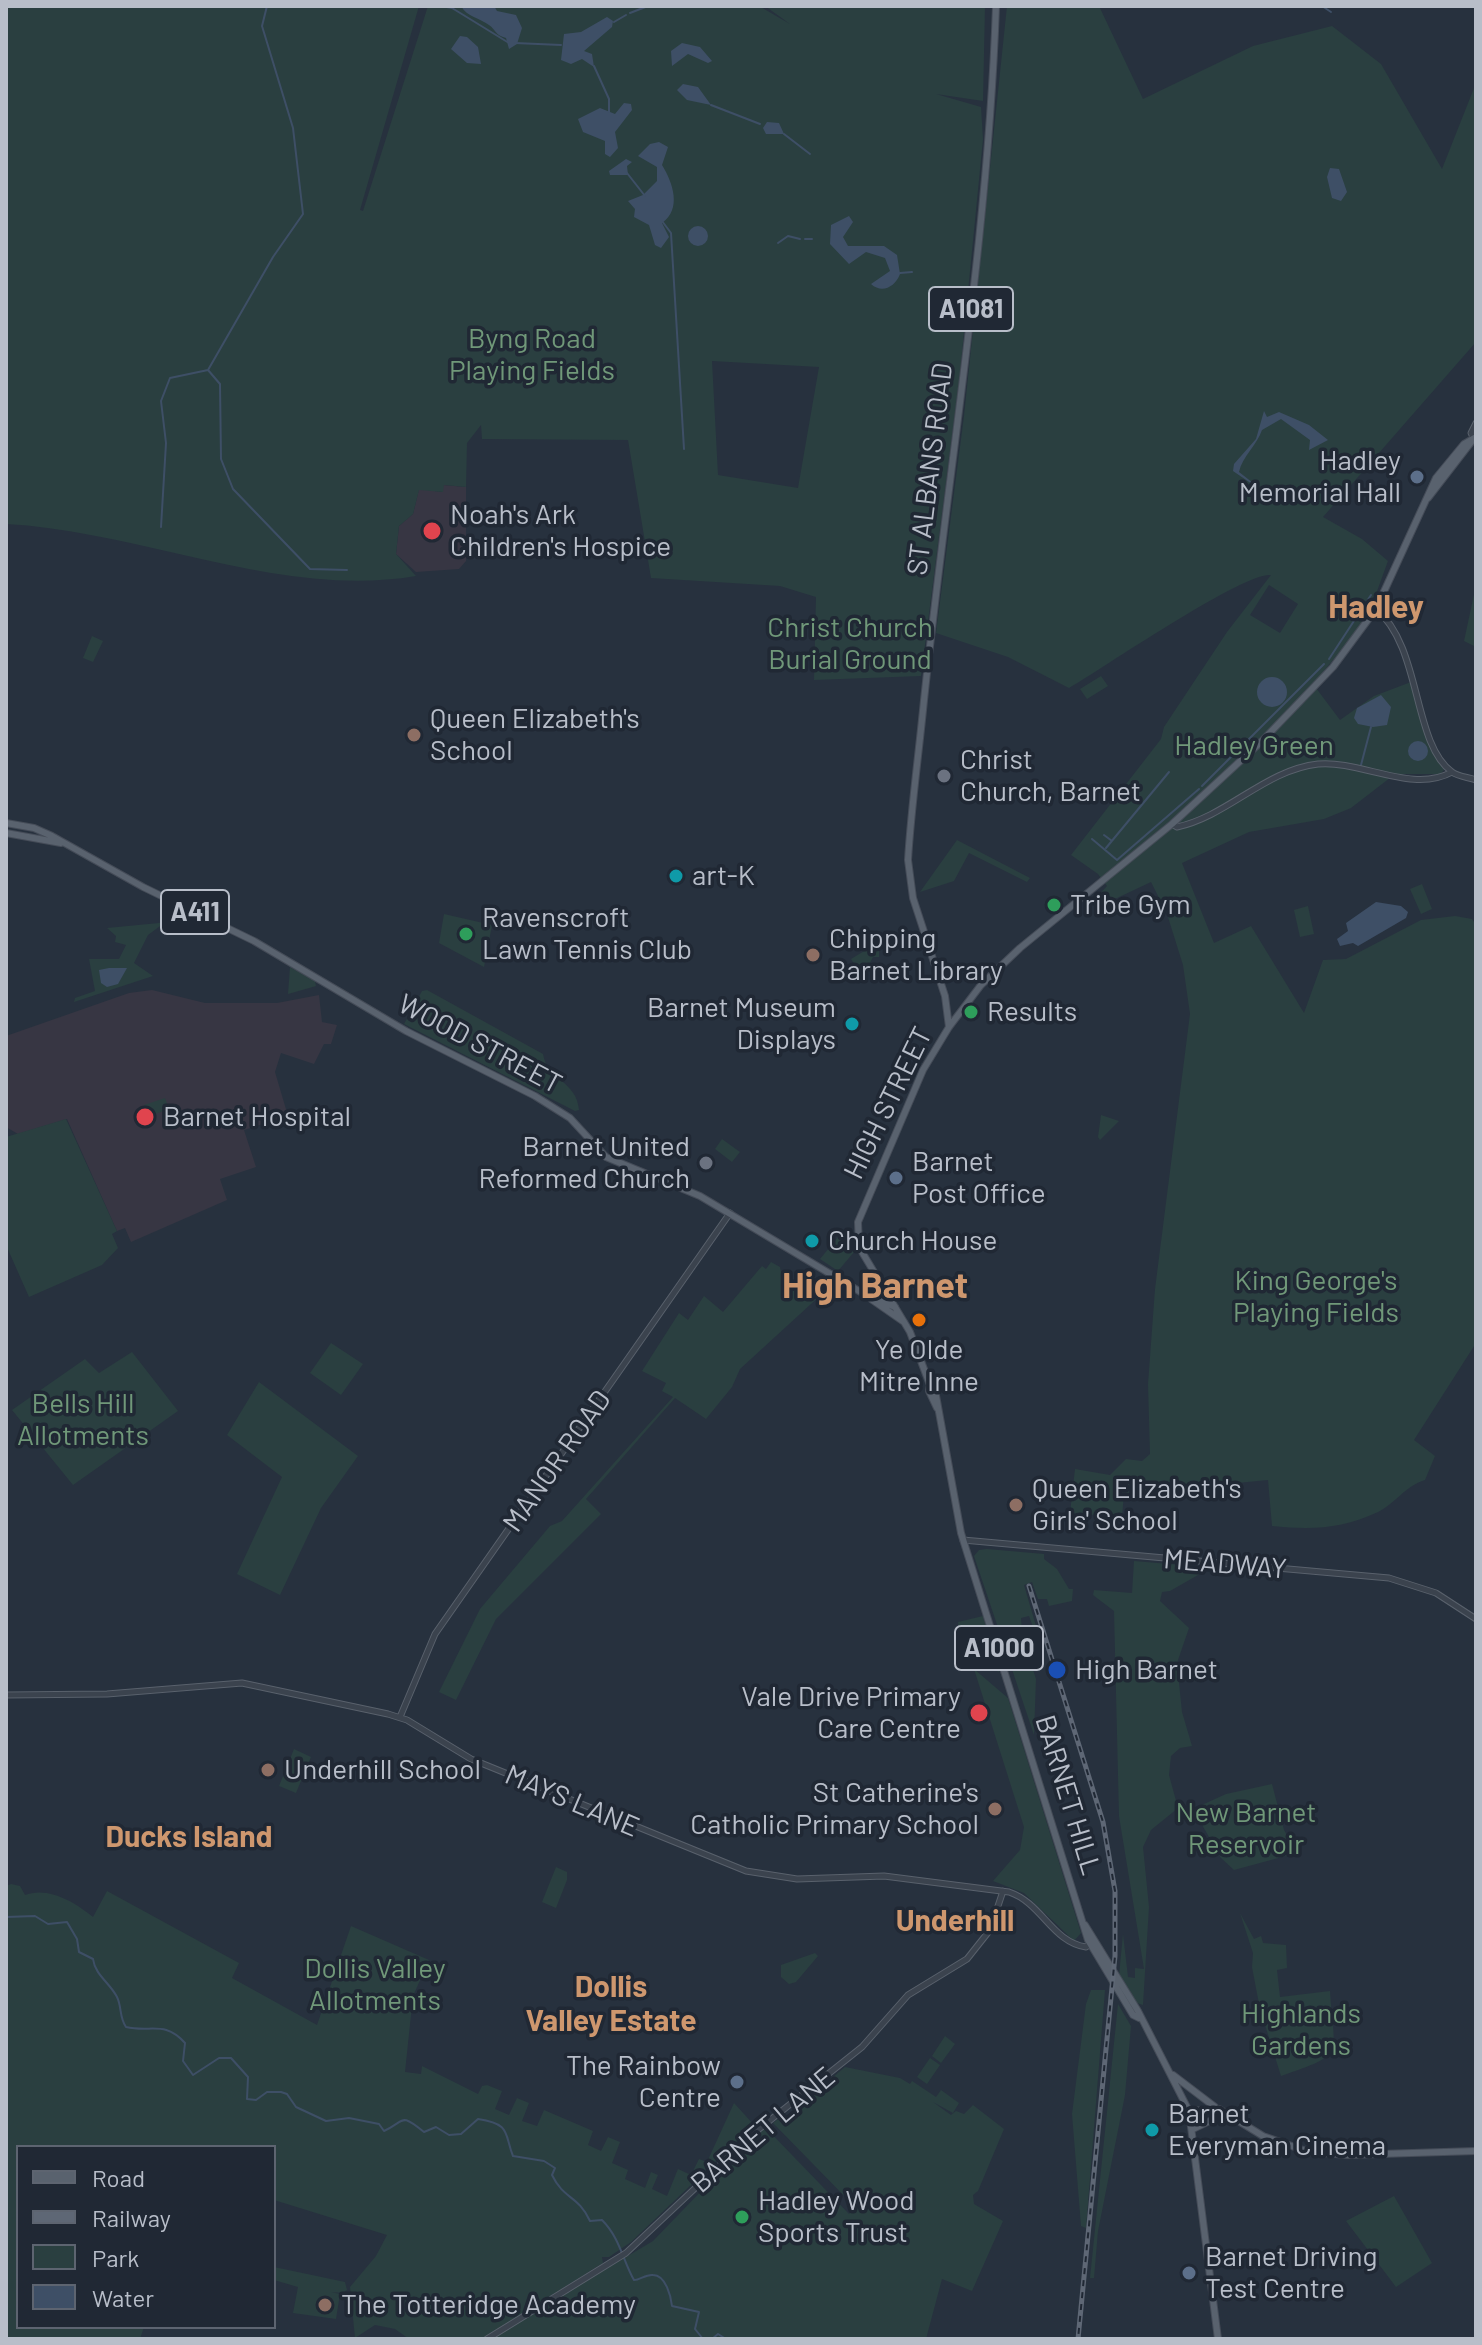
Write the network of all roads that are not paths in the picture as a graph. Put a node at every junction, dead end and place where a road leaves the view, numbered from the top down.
1 (996, 6) edge
2 (1476, 423) edge
3 (1475, 438) edge
4 (1376, 609) junction
5 (1452, 772) junction
6 (1476, 780) edge
7 (6, 823) edge
8 (1172, 824) junction
9 (6, 833) edge
10 (61, 843) junction
11 (947, 1004) junction
12 (963, 1009) junction
13 (949, 1014) junction
14 (957, 1016) junction
15 (949, 1027) junction
16 (730, 1213) junction
17 (882, 1286) junction
18 (869, 1296) junction
19 (878, 1302) junction
20 (890, 1303) junction
21 (904, 1322) junction
22 (963, 1540) junction
23 (982, 1543) junction
24 (968, 1555) junction
25 (1476, 1619) edge
26 (6, 1695) edge
27 (400, 1717) junction
28 (1003, 1891) junction
29 (1091, 1941) junction
30 (1173, 2075) junction
31 (1215, 2107) junction
32 (1189, 2111) junction
33 (1226, 2113) junction
34 (1193, 2129) junction
35 (1476, 2151) edge
36 (487, 2339) edge
37 (1218, 2339) edge

1 - 11 main road, ST ALBANS ROAD / A1081
2 - 3 street
3 - 4 main road, A1000
4 - 5 street
4 - 8 main road, A1000
5 - 6 street
5 - 8 street
7 - 10 main road, A411
8 - 12 main road, HIGH STREET / A1000
9 - 10 main road, A411
10 - 16 main road, WOOD STREET / A411
11 - 12 main road
11 - 13 main road, ST ALBANS ROAD / A1081
12 - 14 main road, HIGH STREET / A1000
13 - 14 main road
13 - 15 main road, ST ALBANS ROAD / A1081
14 - 15 main road, HIGH STREET / A1000
15 - 17 main road, HIGH STREET / A1000
16 - 18 main road, WOOD STREET / A411
16 - 27 street, MANOR ROAD
17 - 18 main road
17 - 20 main road, HIGH STREET / A1000
18 - 19 main road, WOOD STREET / A411
19 - 20 main road
19 - 20 main road, WOOD STREET / A411
20 - 21 main road, WOOD STREET / A411
20 - 21 main road, HIGH STREET / A1000
21 - 22 main road, HIGH STREET / A1000
22 - 23 street, MEADWAY
22 - 24 main road, BARNET HILL / A1000
23 - 24 street
23 - 25 street, MEADWAY
24 - 29 main road, BARNET HILL / A1000
26 - 27 street, MAYS LANE
27 - 28 street, MAYS LANE
28 - 29 street
28 - 36 street, BARNET LANE
29 - 30 main road, BARNET HILL / A1000
30 - 31 main road
30 - 32 main road, BARNET HILL / A1000
31 - 32 main road
31 - 33 main road
32 - 34 main road, A1000
33 - 34 main road
33 - 35 main road
34 - 37 main road, A1000

